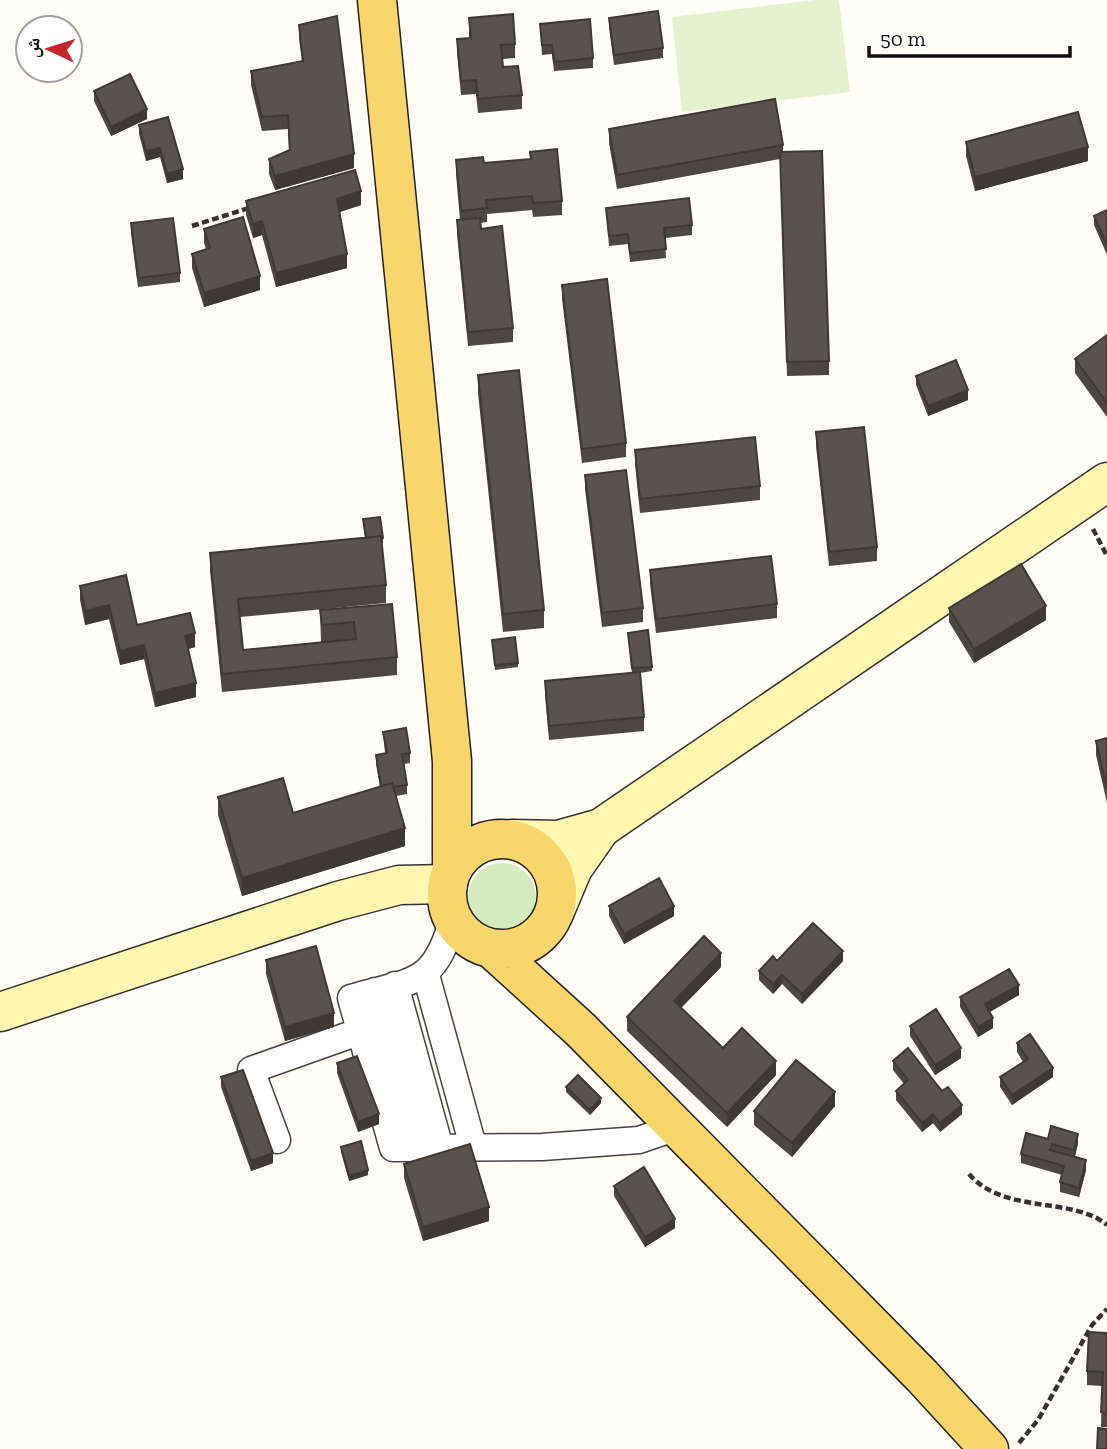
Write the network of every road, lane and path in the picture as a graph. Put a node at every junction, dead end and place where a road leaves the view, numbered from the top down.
1 (377, 0) edge
2 (259, 205) edge
3 (192, 226) dead end
4 (1107, 482) edge
5 (452, 761) junction
6 (601, 828) junction
7 (512, 839) junction
8 (451, 891) junction
9 (554, 913) junction
10 (492, 949) junction
11 (426, 975) junction
12 (385, 988) junction
13 (0, 1012) edge
14 (581, 1030) junction
15 (361, 1031) junction
16 (677, 1127) junction
17 (276, 1140) dead end
18 (473, 1146) junction
19 (430, 1148) junction
20 (969, 1174) dead end
21 (1107, 1225) edge
22 (1107, 1309) edge
23 (989, 1449) edge
24 (1014, 1449) edge

1 - 5 main road
2 - 3 path
4 - 6 main road
5 - 7 main road
5 - 8 main road
6 - 7 main road
6 - 9 main road
7 - 8 main road
7 - 9 main road
8 - 10 main road
8 - 11 street
8 - 13 main road
9 - 10 main road
9 - 14 main road
10 - 14 main road
11 - 12 street
11 - 18 street
12 - 15 street
12 - 19 street
14 - 16 main road
15 - 17 street
15 - 19 street
16 - 18 street
16 - 23 main road
18 - 19 street
20 - 21 path
22 - 24 path

